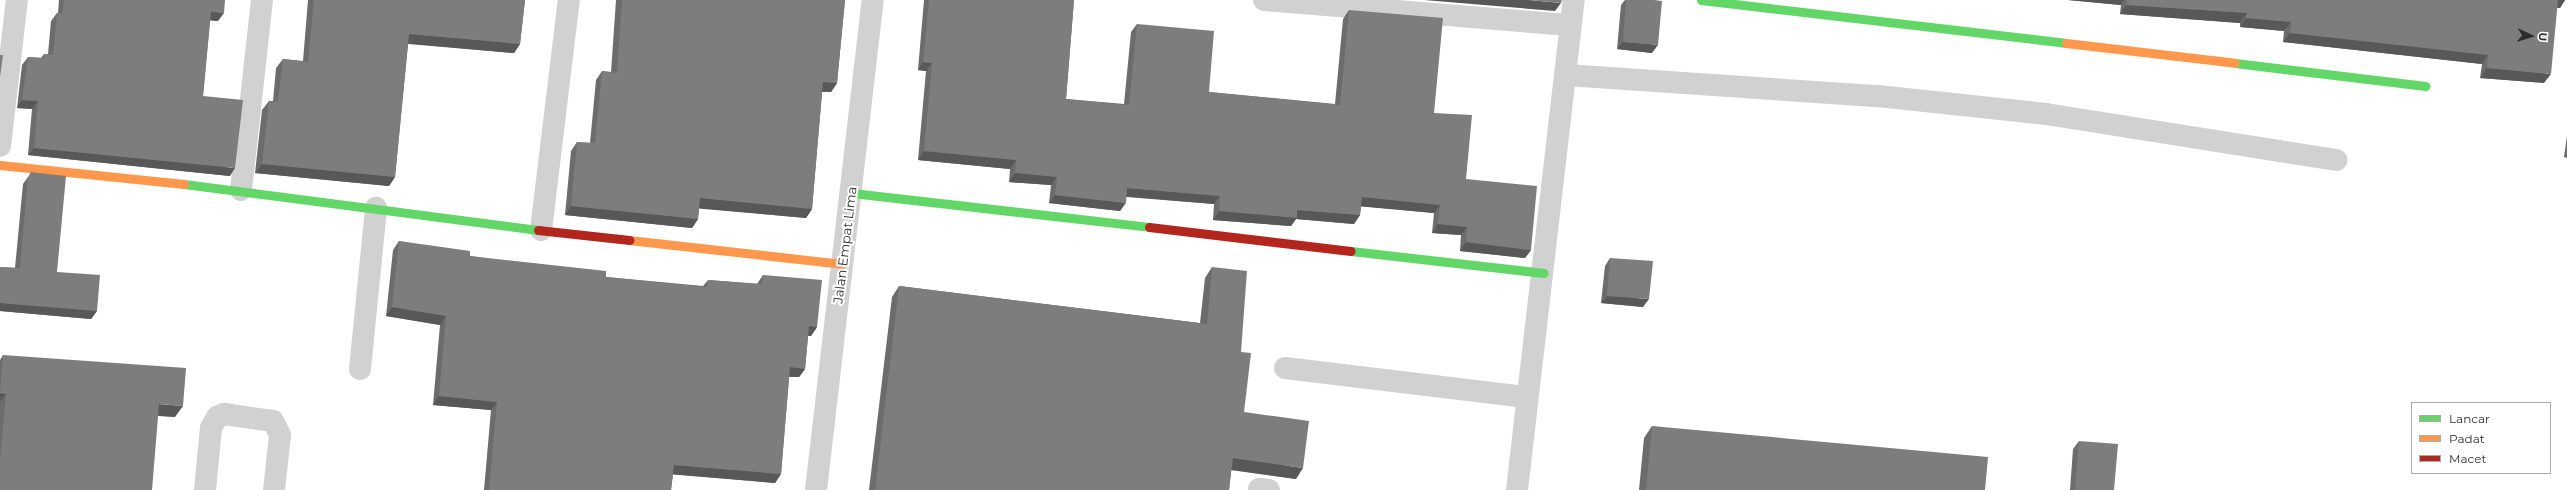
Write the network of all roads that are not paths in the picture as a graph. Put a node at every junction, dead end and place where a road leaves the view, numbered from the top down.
1 (17, 0) edge
2 (262, 0) edge
3 (569, 0) edge
4 (873, 0) edge
5 (1264, 0) edge
6 (1574, 0) edge
7 (1701, 0) edge
8 (1570, 25) junction
9 (1566, 75) junction
10 (2426, 86) dead end
11 (0, 146) edge
12 (2336, 160) dead end
13 (0, 165) edge
14 (241, 190) junction
15 (852, 193) junction
16 (376, 208) junction
17 (541, 230) junction
18 (842, 264) junction
19 (1544, 273) junction
20 (1285, 368) dead end
21 (360, 369) dead end
22 (1526, 398) junction
23 (205, 490) edge
24 (274, 490) edge
25 (816, 490) edge
26 (1517, 490) edge

1 - 11 street
2 - 14 street
3 - 17 street
4 - 15 street, Jalan Empat Lima
5 - 8 street
6 - 8 street
7 - 10 street
8 - 9 street
9 - 12 street
9 - 19 street
13 - 14 street
14 - 16 street
15 - 18 street, Jalan Empat Lima
15 - 19 street
16 - 17 street
16 - 21 street
17 - 18 street
18 - 25 street, Jalan Empat Lima
19 - 22 street
20 - 22 street
22 - 26 street
23 - 24 street

